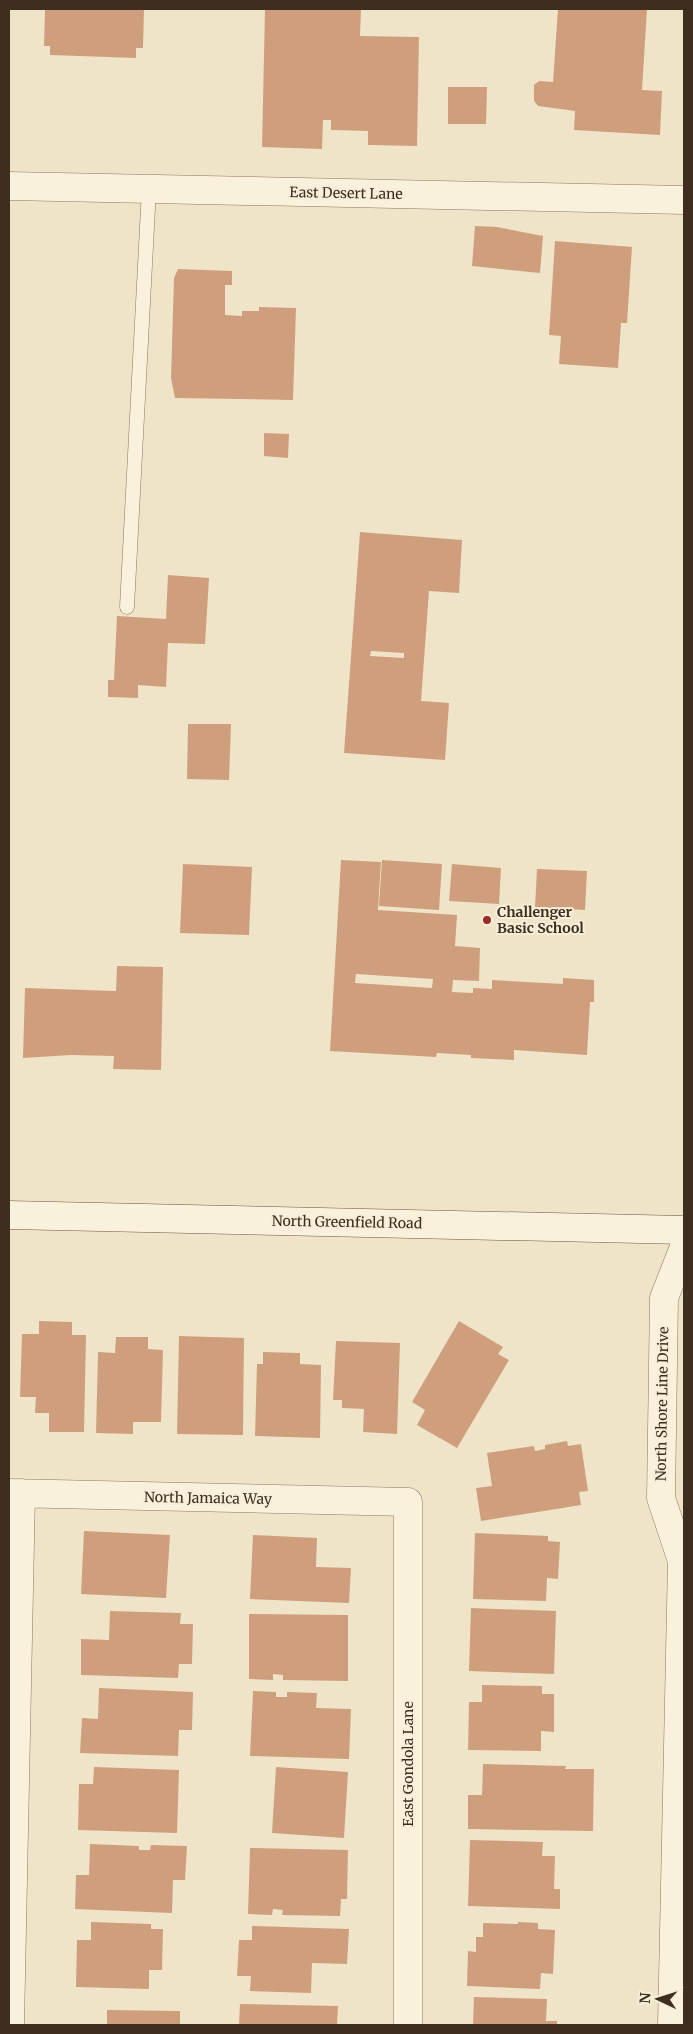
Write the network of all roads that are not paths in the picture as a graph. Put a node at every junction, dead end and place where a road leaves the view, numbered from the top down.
1 (9, 186) edge
2 (149, 189) junction
3 (684, 200) edge
4 (127, 607) dead end
5 (9, 1216) edge
6 (684, 1230) edge
7 (684, 1247) edge
8 (15, 1493) edge
9 (408, 1502) joint
10 (683, 1558) edge
11 (679, 1932) edge
12 (10, 2025) edge
13 (408, 2025) edge
14 (672, 2025) edge

1 - 2 street, East Desert Lane
2 - 3 street, East Desert Lane
2 - 4 lane
5 - 6 street, North Greenfield Road
7 - 10 street, North Shore Line Drive
8 - 9 street, North Jamaica Way
8 - 12 street
9 - 13 street, East Gondola Lane
10 - 11 street, North Shore Line Drive
11 - 14 street, North Shore Line Drive

